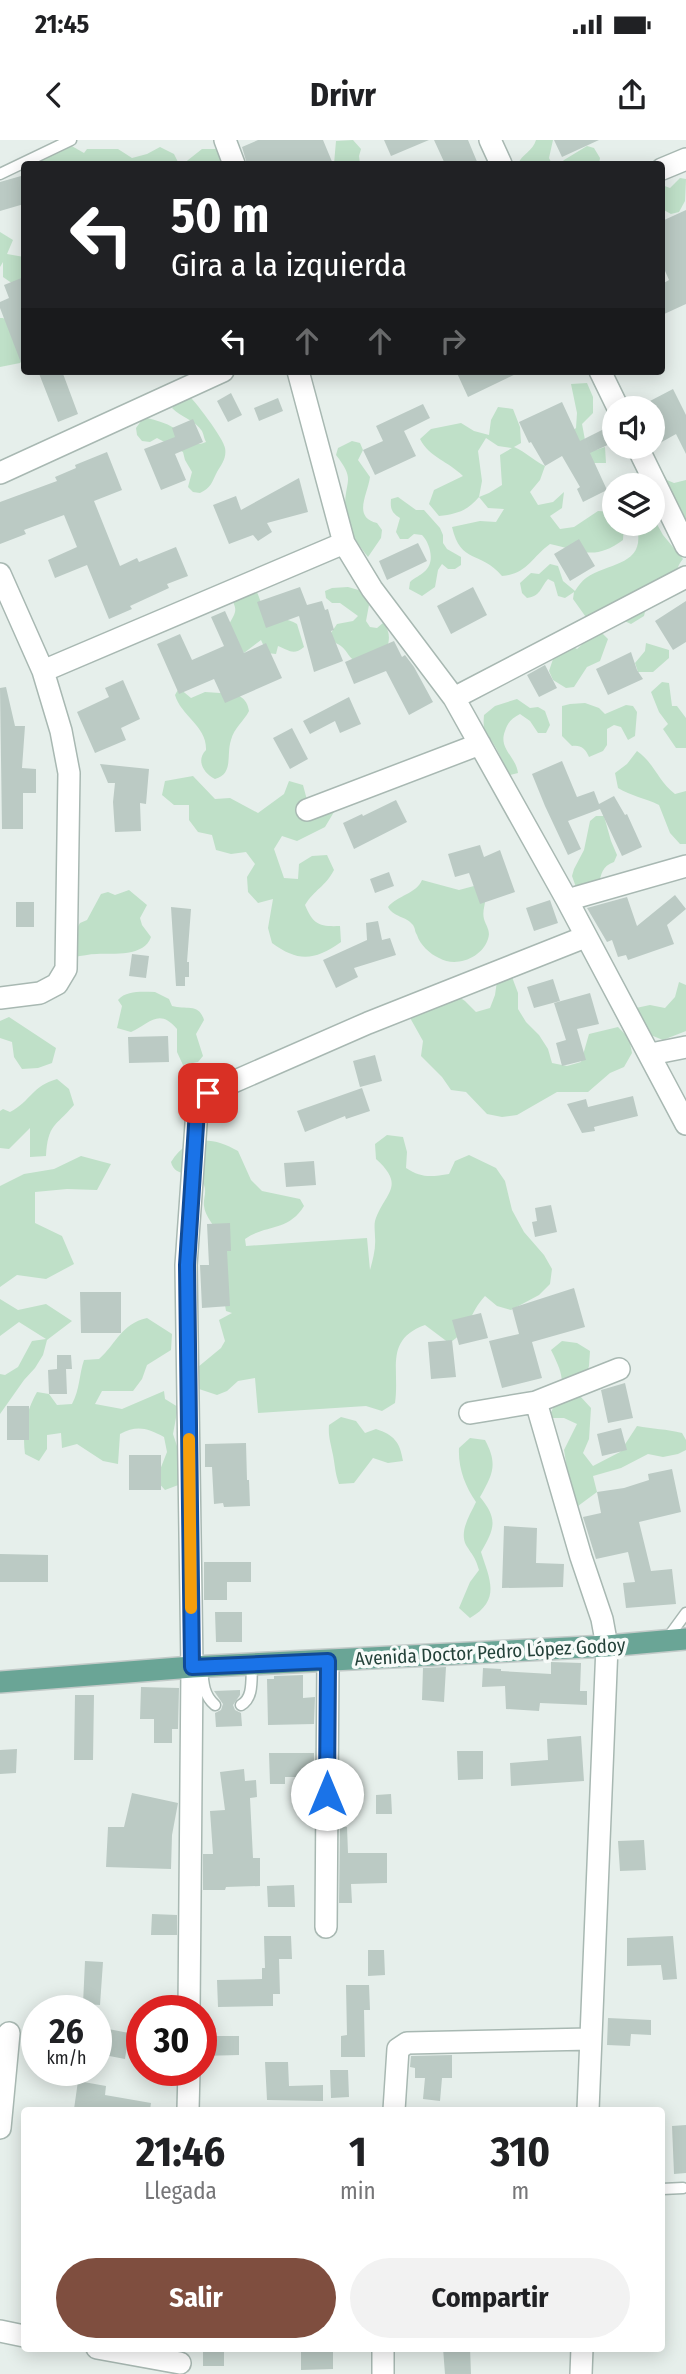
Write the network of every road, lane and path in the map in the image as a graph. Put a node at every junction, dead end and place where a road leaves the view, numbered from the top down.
1 (71, 140) edge
2 (225, 140) edge
3 (490, 140) edge
4 (686, 159) edge
5 (27, 161) edge
6 (233, 161) edge
7 (500, 161) edge
8 (21, 164) edge
9 (665, 168) edge
10 (0, 174) edge
11 (214, 375) edge
12 (299, 375) edge
13 (602, 375) edge
14 (612, 396) edge
15 (643, 459) edge
16 (0, 473) edge
17 (344, 543) junction
18 (686, 546) edge
19 (0, 574) edge
20 (686, 577) edge
21 (43, 671) junction
22 (454, 698) junction
23 (480, 744) junction
24 (307, 810) dead end
25 (686, 866) edge
26 (567, 900) junction
27 (585, 937) junction
28 (0, 998) edge
29 (686, 1047) edge
30 (651, 1054) junction
31 (686, 1124) edge
32 (619, 1369) dead end
33 (536, 1402) junction
34 (470, 1413) dead end
35 (686, 1613) edge
36 (676, 1640) edge
37 (607, 1646) junction
38 (328, 1661) junction
39 (252, 1664) junction
40 (197, 1667) junction
41 (0, 1682) edge
42 (215, 1705) dead end
43 (241, 1705) dead end
44 (326, 1927) dead end
45 (189, 1995) edge
46 (9, 2033) dead end
47 (590, 2039) junction
48 (189, 2086) edge
49 (1, 2105) edge
50 (188, 2107) edge
51 (394, 2107) edge
52 (588, 2107) edge
53 (0, 2128) edge
54 (683, 2188) dead end
55 (665, 2189) edge
56 (0, 2332) edge
57 (21, 2336) edge
58 (121, 2352) edge
59 (383, 2352) edge
60 (582, 2352) edge
61 (180, 2362) edge
62 (383, 2374) edge
63 (581, 2374) edge

1 - 5 lane
2 - 6 street
3 - 7 street
4 - 9 street
8 - 10 lane
11 - 16 street
12 - 17 street
13 - 14 street
15 - 18 street
17 - 21 street
17 - 22 street
19 - 21 street
20 - 22 street
21 - 28 street
22 - 23 street
23 - 24 street
23 - 26 street
25 - 26 street
26 - 27 street
27 - 30 street
27 - 40 street
29 - 30 street
30 - 31 street
32 - 33 street
33 - 34 street
33 - 37 street
35 - 36 lane
36 - 37 main road, Avenida Doctor Pedro López Godoy
37 - 38 main road, Avenida Doctor Pedro López Godoy
37 - 47 street
38 - 39 main road, Avenida Doctor Pedro López Godoy
38 - 44 street
39 - 40 main road, Avenida Doctor Pedro López Godoy
39 - 43 lane
40 - 41 main road, Avenida Doctor Pedro López Godoy
40 - 42 lane
40 - 45 street
46 - 49 street
47 - 51 street
47 - 52 street
48 - 50 street
49 - 53 street
54 - 55 lane
56 - 57 street
58 - 61 street
59 - 62 street
60 - 63 street

